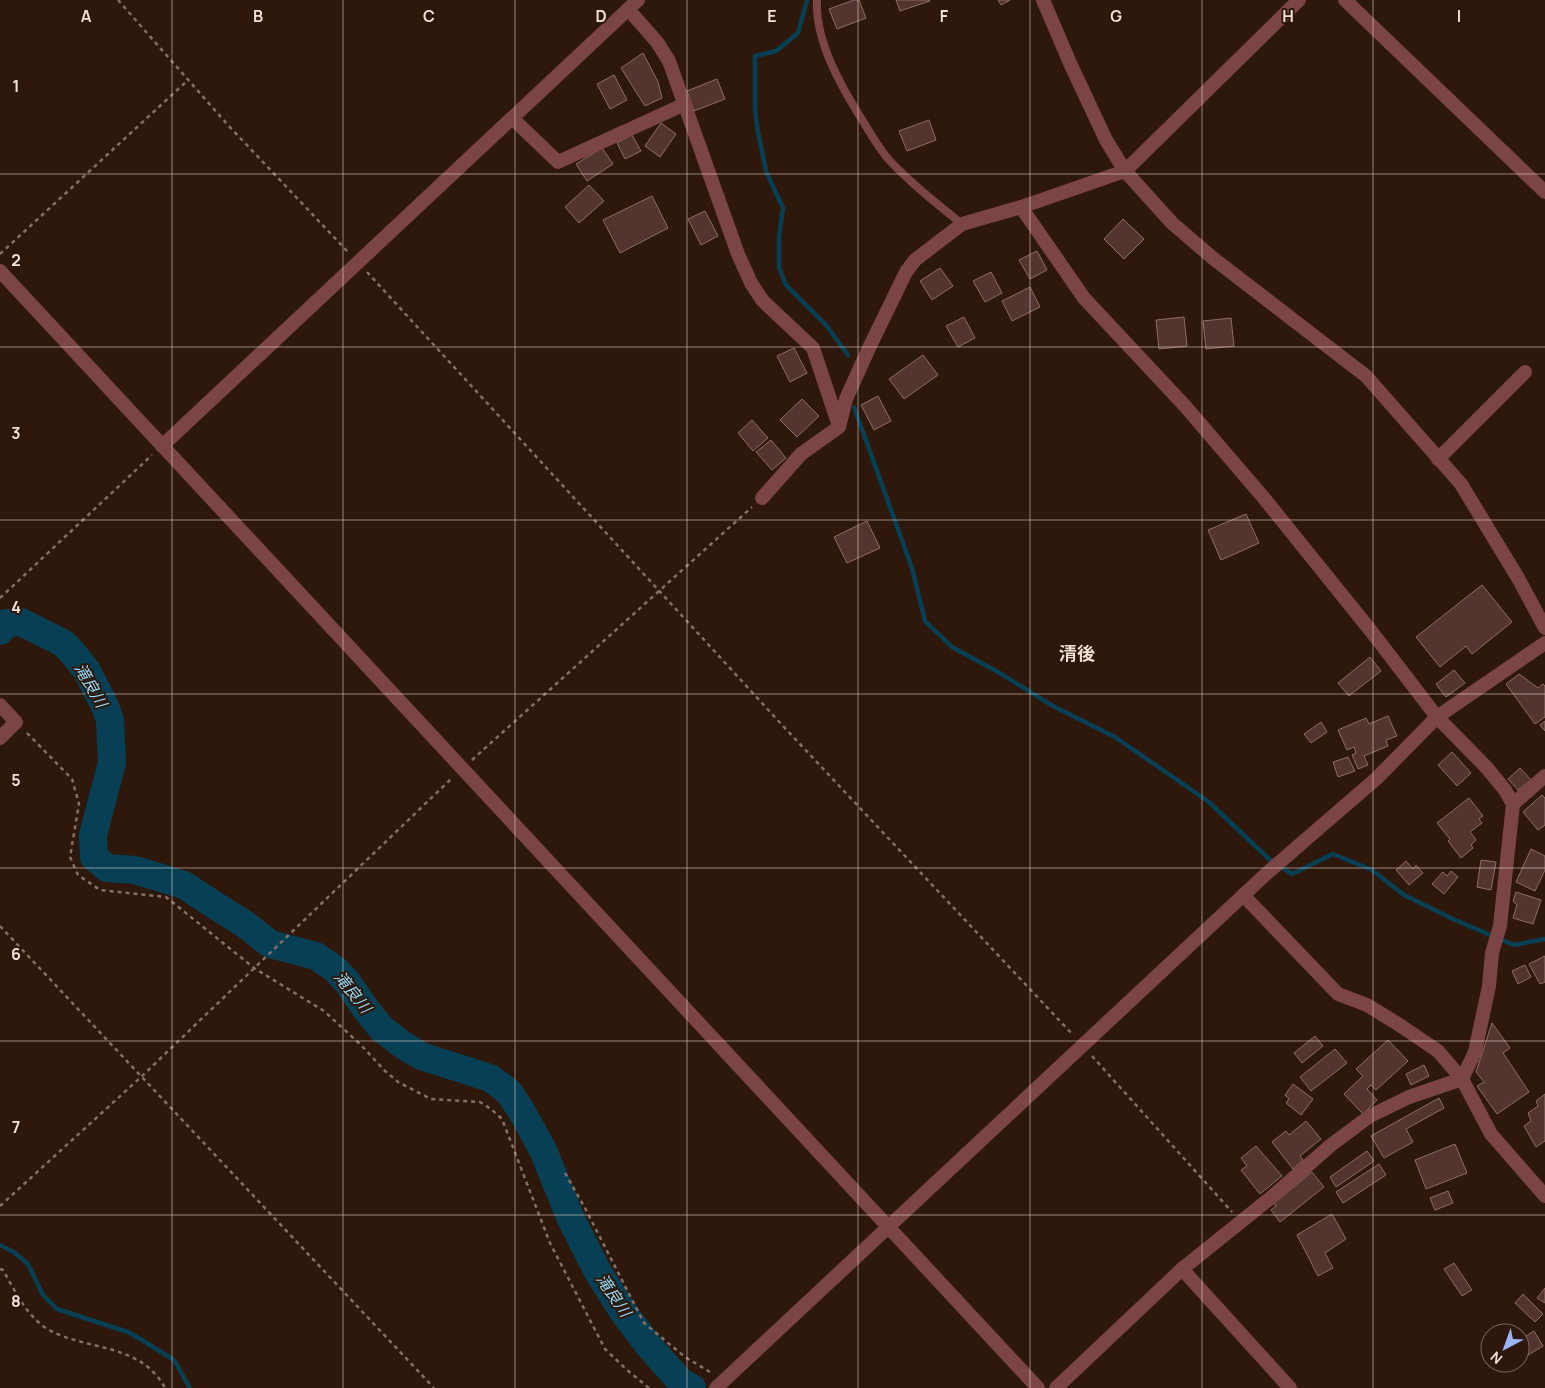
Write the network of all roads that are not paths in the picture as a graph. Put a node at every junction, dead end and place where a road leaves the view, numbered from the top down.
1 (817, 0) edge
2 (1043, 0) edge
3 (1299, 0) edge
4 (1345, 0) edge
5 (633, 5) edge
6 (685, 104) junction
7 (512, 118) junction
8 (1125, 171) junction
9 (1545, 192) edge
10 (1021, 207) junction
11 (962, 224) junction
12 (0, 271) edge
13 (1525, 372) dead end
14 (839, 427) junction
15 (162, 446) junction
16 (1438, 459) junction
17 (762, 498) road end
18 (1545, 628) edge
19 (1545, 643) edge
20 (0, 705) edge
21 (1437, 717) junction
22 (0, 738) edge
23 (1545, 776) edge
24 (1512, 804) junction
25 (1243, 895) junction
26 (1462, 1079) junction
27 (1545, 1196) edge
28 (889, 1226) junction
29 (1182, 1269) junction
30 (720, 1385) edge
31 (1038, 1388) edge
32 (1056, 1388) edge
33 (1290, 1388) edge

1 - 11 lane
2 - 8 street
3 - 8 street
4 - 9 street
5 - 6 street
5 - 7 street
6 - 7 street
6 - 14 street
7 - 15 street
8 - 10 street
8 - 16 street
10 - 11 street
10 - 21 street
11 - 14 street
12 - 15 street
13 - 16 street
14 - 17 street
15 - 28 street
16 - 18 street
19 - 21 street
20 - 22 street
21 - 24 street
21 - 25 street
23 - 24 street
24 - 26 street
25 - 26 street
25 - 28 street
26 - 27 street
26 - 29 street
28 - 30 street
28 - 31 street
29 - 32 street
29 - 33 street

